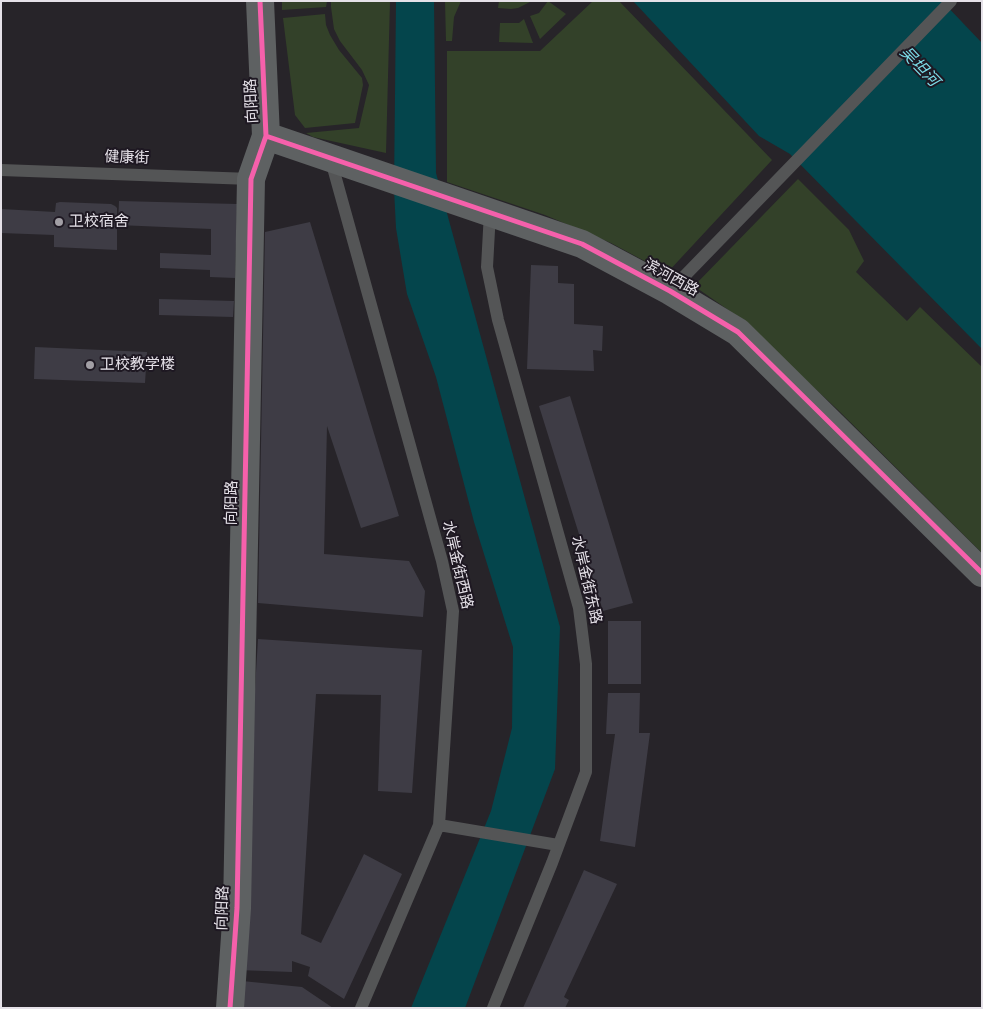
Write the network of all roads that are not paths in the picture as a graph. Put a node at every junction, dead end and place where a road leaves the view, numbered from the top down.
1 (260, 1) edge
2 (951, 1) edge
3 (266, 136) junction
4 (330, 157) junction
5 (1, 170) edge
6 (251, 178) junction
7 (490, 212) junction
8 (670, 291) junction
9 (982, 573) edge
10 (439, 825) junction
11 (553, 845) junction
12 (230, 1008) edge
13 (361, 1008) edge
14 (493, 1008) edge

1 - 3 street, 向阳路
2 - 8 lane
3 - 4 street, 滨河西路
3 - 6 street, 向阳路
4 - 7 street, 滨河西路
4 - 10 lane, 水岸金街西路
5 - 6 lane, 健康街
6 - 12 street, 向阳路
7 - 8 street, 滨河西路
7 - 11 lane, 水岸金街东路
8 - 9 street, 滨河西路
10 - 11 lane
10 - 13 lane, 水岸金街西路
11 - 14 lane, 水岸金街东路

